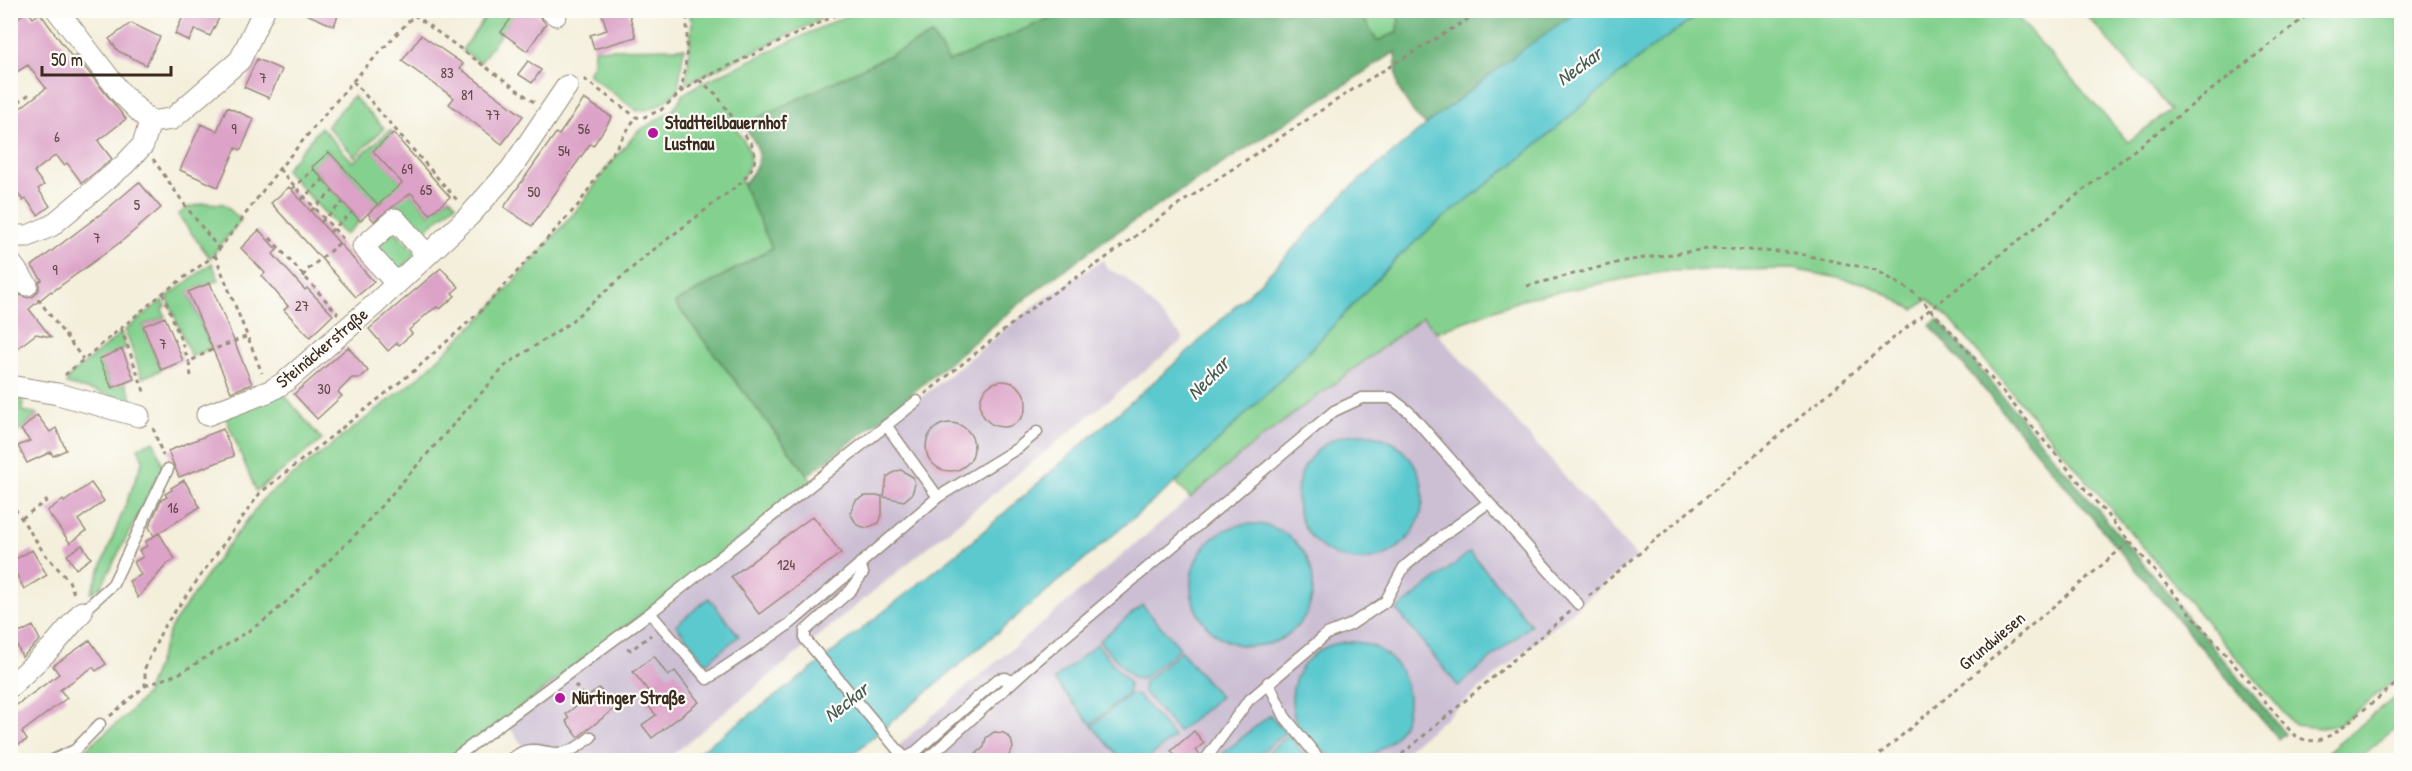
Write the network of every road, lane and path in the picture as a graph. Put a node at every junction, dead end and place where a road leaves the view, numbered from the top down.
1 (57, 10) edge
2 (264, 10) edge
3 (419, 10) edge
4 (687, 10) edge
5 (848, 10) edge
6 (1483, 10) edge
7 (2314, 10) edge
8 (414, 15) junction
9 (699, 80) junction
10 (353, 81) junction
11 (574, 81) joint
12 (32, 92) dead end
13 (680, 93) junction
14 (11, 108) edge
15 (549, 113) junction
16 (636, 117) junction
17 (150, 122) junction
18 (143, 145) junction
19 (279, 169) junction
20 (314, 170) dead end
21 (323, 180) dead end
22 (293, 188) junction
23 (333, 191) dead end
24 (303, 198) junction
25 (343, 202) dead end
26 (312, 209) junction
27 (352, 212) dead end
28 (470, 215) junction
29 (322, 220) junction
30 (332, 231) junction
31 (10, 236) edge
32 (270, 238) dead end
33 (219, 249) junction
34 (215, 255) junction
35 (427, 255) junction
36 (10, 262) edge
37 (304, 277) junction
38 (396, 283) junction
39 (27, 285) joint
40 (1527, 286) dead end
41 (163, 293) junction
42 (1931, 309) junction
43 (349, 326) junction
44 (121, 327) junction
45 (248, 336) junction
46 (129, 350) junction
47 (123, 353) dead end
48 (83, 359) junction
49 (189, 362) junction
50 (135, 367) junction
51 (130, 369) dead end
52 (261, 369) dead end
53 (191, 375) dead end
54 (10, 386) edge
55 (58, 394) junction
56 (145, 394) dead end
57 (917, 400) joint
58 (207, 415) dead end
59 (146, 421) joint
60 (886, 425) junction
61 (1037, 432) dead end
62 (160, 445) dead end
63 (168, 469) dead end
64 (938, 497) junction
65 (49, 499) dead end
66 (10, 501) edge
67 (1488, 503) junction
68 (22, 518) junction
69 (2130, 542) junction
70 (860, 562) junction
71 (69, 581) dead end
72 (1578, 604) junction
73 (82, 612) joint
74 (650, 613) junction
75 (2402, 679) edge
76 (1012, 682) junction
77 (1268, 682) junction
78 (145, 686) junction
79 (10, 687) edge
80 (100, 724) joint
81 (591, 737) dead end
82 (53, 760) edge
83 (452, 760) edge
84 (509, 760) edge
85 (926, 760) edge
86 (1205, 760) edge
87 (1320, 760) edge
88 (1395, 760) edge
89 (1873, 760) edge

1 - 17 street
2 - 17 street
3 - 8 path
4 - 13 path
5 - 9 path
6 - 57 path
7 - 42 path
8 - 10 path
8 - 15 path
9 - 13 path
9 - 78 path
10 - 19 path
10 - 28 path
11 - 15 street, Steinäckerstraße
11 - 16 path
12 - 14 path
13 - 16 path
15 - 28 street, Steinäckerstraße
16 - 78 path
17 - 18 street
18 - 31 street
18 - 33 path
19 - 22 path
19 - 33 path
20 - 22 path
21 - 24 path
22 - 24 path
23 - 26 path
24 - 26 path
25 - 29 path
26 - 29 path
27 - 30 path
28 - 35 street, Steinäckerstraße
29 - 30 path
30 - 37 path
32 - 37 path
33 - 34 path
34 - 41 path
34 - 45 path
35 - 38 street, Steinäckerstraße
35 - 38 street
36 - 39 street
37 - 43 path
38 - 43 street, Steinäckerstraße
39 - 48 path
40 - 42 path
41 - 44 path
41 - 49 path
42 - 69 path
42 - 72 path
43 - 58 street, Steinäckerstraße
44 - 46 path
44 - 48 path
45 - 49 path
45 - 52 path
46 - 47 path
46 - 50 path
48 - 55 path
49 - 53 path
50 - 51 path
50 - 56 path
54 - 55 street
55 - 59 street
57 - 60 lane
59 - 62 path
60 - 64 lane
60 - 74 lane
61 - 64 lane
63 - 73 lane
64 - 70 lane
65 - 68 path
66 - 68 path
67 - 72 lane
67 - 76 lane
67 - 77 lane
68 - 71 path
69 - 75 path
69 - 89 path, Grundwiesen
70 - 74 lane
70 - 76 lane
72 - 88 path
73 - 79 street
74 - 83 lane
76 - 85 lane
77 - 86 lane
77 - 87 lane
78 - 80 path
80 - 82 lane
81 - 84 lane

